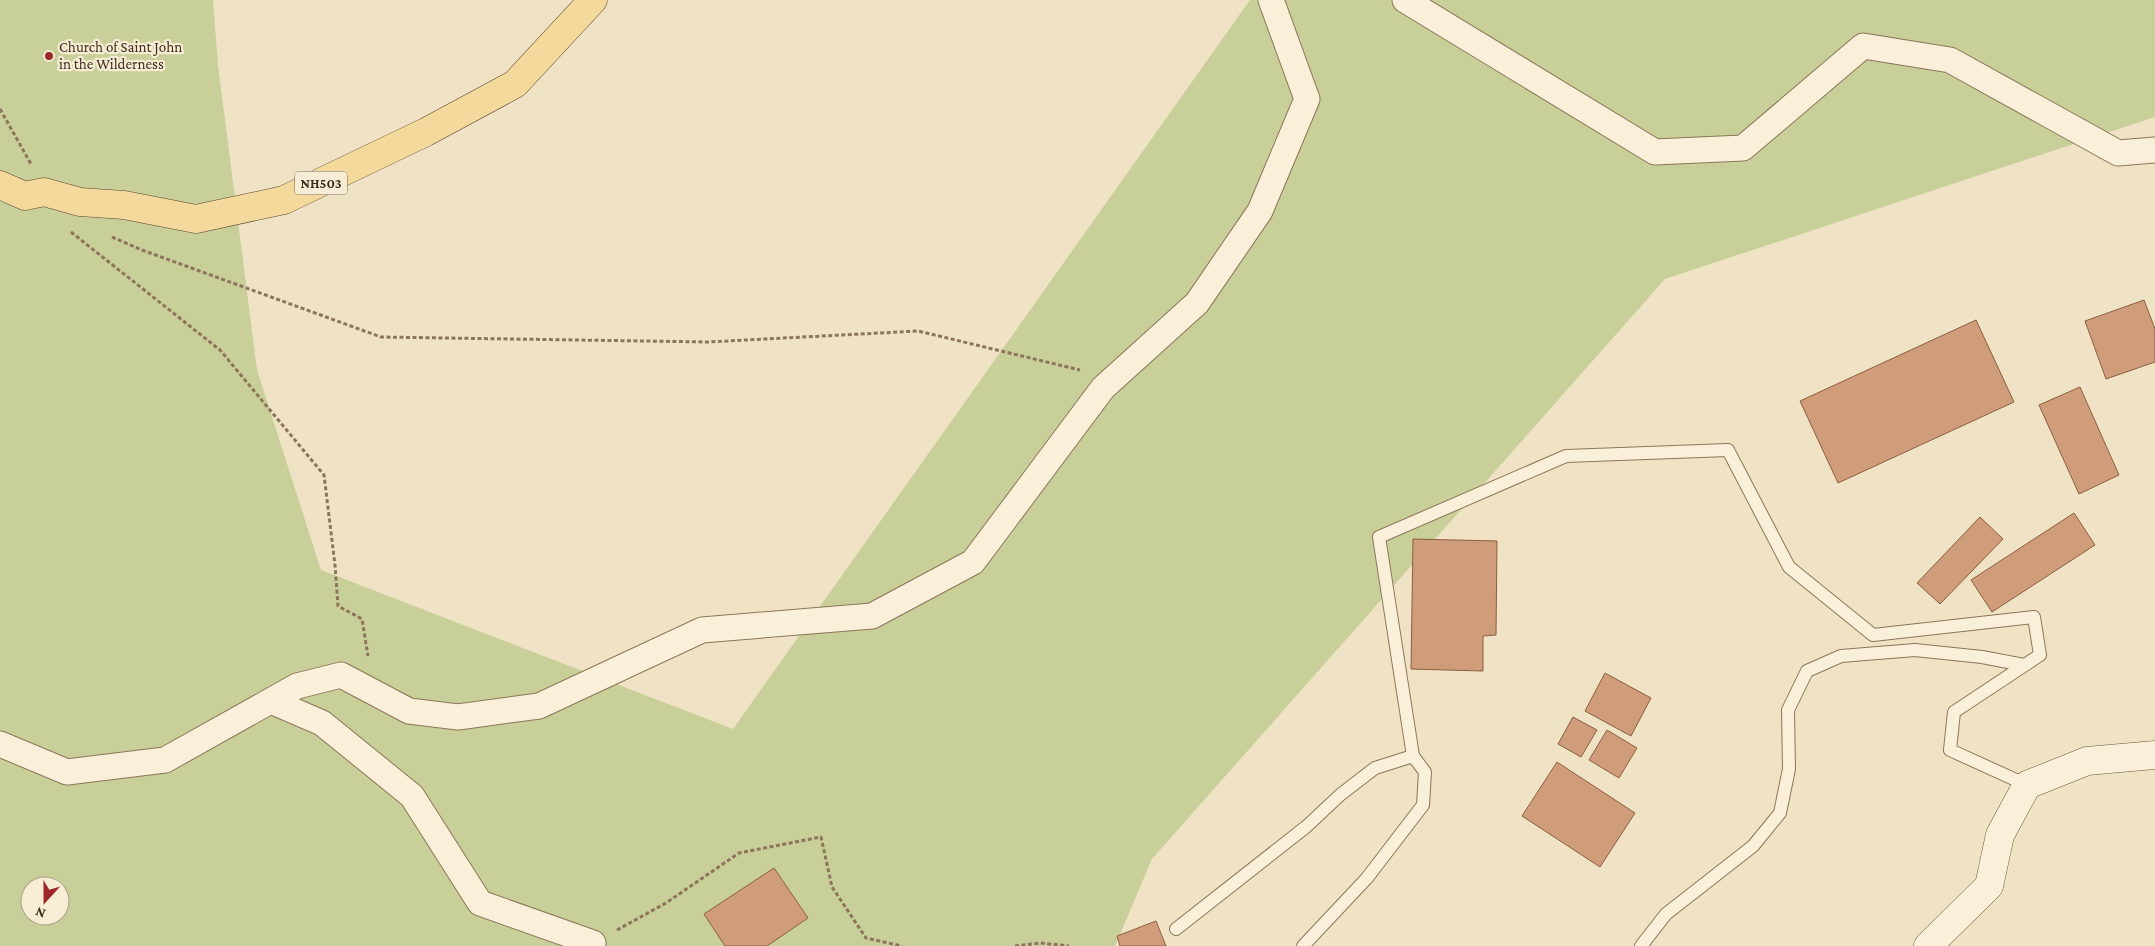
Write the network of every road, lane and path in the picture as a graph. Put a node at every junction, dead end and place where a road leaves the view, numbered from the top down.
1 (593, 0) edge
2 (1271, 0) edge
3 (1405, 0) edge
4 (0, 110) edge
5 (2155, 150) edge
6 (0, 185) edge
7 (44, 192) junction
8 (64, 227) dead end
9 (106, 234) dead end
10 (1103, 388) junction
11 (2024, 665) junction
12 (341, 675) junction
13 (270, 701) junction
14 (0, 744) edge
15 (2155, 755) edge
16 (1413, 756) junction
17 (2027, 785) junction
18 (1176, 929) dead end
19 (593, 943) joint
20 (902, 946) edge
21 (1015, 946) edge
22 (1068, 946) edge
23 (1303, 946) edge
24 (1641, 946) edge
25 (1928, 946) edge

1 - 7 main road, NH503
2 - 10 street
3 - 5 street
4 - 7 path
6 - 7 main road, NH503
8 - 12 path
9 - 10 path
10 - 12 street
11 - 16 lane
11 - 17 lane
11 - 24 lane
12 - 13 street
13 - 14 street
13 - 19 street
15 - 17 street
16 - 18 lane
16 - 23 lane
17 - 25 street
19 - 20 path
21 - 22 path

